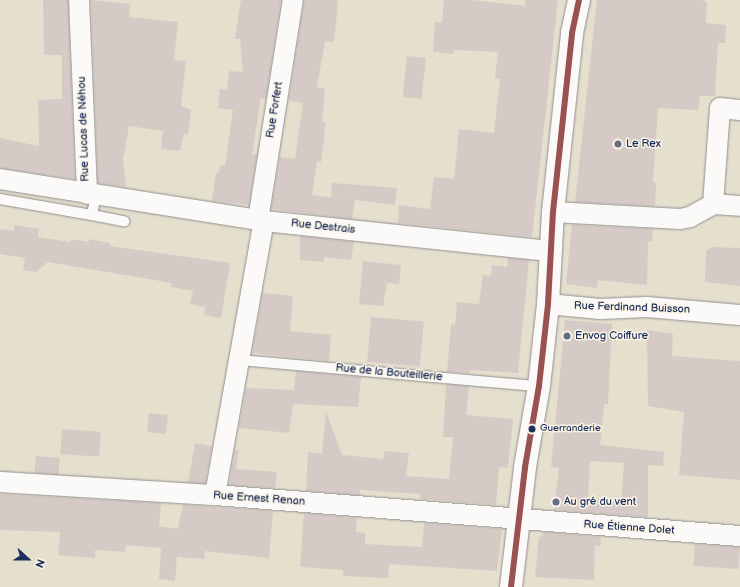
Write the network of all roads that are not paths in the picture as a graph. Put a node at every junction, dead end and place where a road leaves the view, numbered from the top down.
1 (79, 0) edge
2 (293, 0) edge
3 (579, 0) edge
4 (740, 110) edge
5 (0, 179) edge
6 (91, 194) junction
7 (0, 199) edge
8 (712, 204) junction
9 (740, 206) edge
10 (553, 212) junction
11 (92, 215) junction
12 (124, 221) dead end
13 (261, 221) junction
14 (551, 251) junction
15 (548, 304) junction
16 (740, 315) edge
17 (239, 360) junction
18 (539, 386) junction
19 (0, 482) edge
20 (215, 496) junction
21 (518, 520) junction
22 (740, 536) edge
23 (511, 587) edge

1 - 6 street, Rue Lucas de Néhou
2 - 13 street, Rue Forfert
3 - 10 main road
4 - 8 street
5 - 6 street, Rue Lucas de Néhou
6 - 11 lane
6 - 13 street, Rue Destrais
7 - 11 lane
8 - 9 street
8 - 10 street
10 - 14 main road
11 - 12 lane
13 - 14 street, Rue Destrais
13 - 17 street
14 - 15 main road
15 - 16 street, Rue Ferdinand Buisson
15 - 18 main road
17 - 18 lane, Rue de la Bouteillerie
17 - 20 street
18 - 21 main road
19 - 20 street, Rue Ernest Renan
20 - 21 street, Rue Ernest Renan
21 - 22 street, Rue Étienne Dolet
21 - 23 main road

